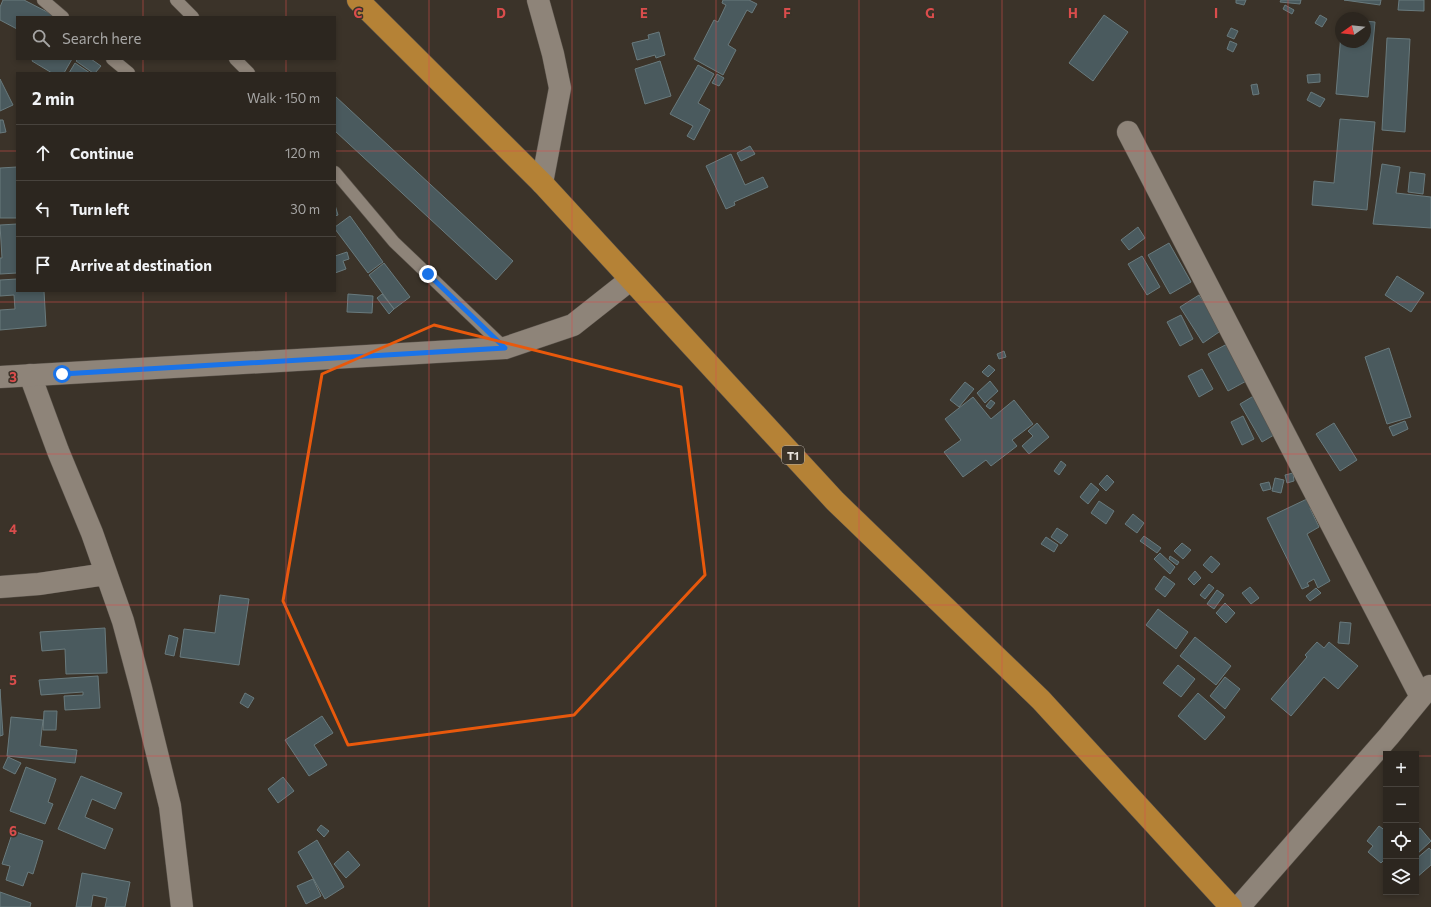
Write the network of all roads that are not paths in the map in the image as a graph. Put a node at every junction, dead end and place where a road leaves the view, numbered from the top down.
1 (44, 0) edge
2 (176, 0) edge
3 (358, 0) edge
4 (538, 0) edge
5 (62, 16) edge
6 (192, 16) edge
7 (113, 60) edge
8 (236, 60) edge
9 (128, 72) edge
10 (248, 72) edge
11 (1128, 132) dead end
12 (336, 173) edge
13 (542, 183) junction
14 (630, 280) junction
15 (505, 348) junction
16 (30, 375) junction
17 (0, 377) edge
18 (106, 574) junction
19 (0, 587) edge
20 (1426, 691) edge
21 (182, 907) edge
22 (1231, 907) edge
23 (1239, 907) edge

1 - 5 lane
2 - 6 lane
3 - 13 highway, T1
4 - 13 street
7 - 9 lane
8 - 10 lane
11 - 20 street
12 - 15 lane
13 - 14 highway, T1
14 - 15 street
14 - 22 highway, T1
15 - 16 street
16 - 17 street
16 - 18 street
18 - 19 street
18 - 21 street
20 - 23 street

